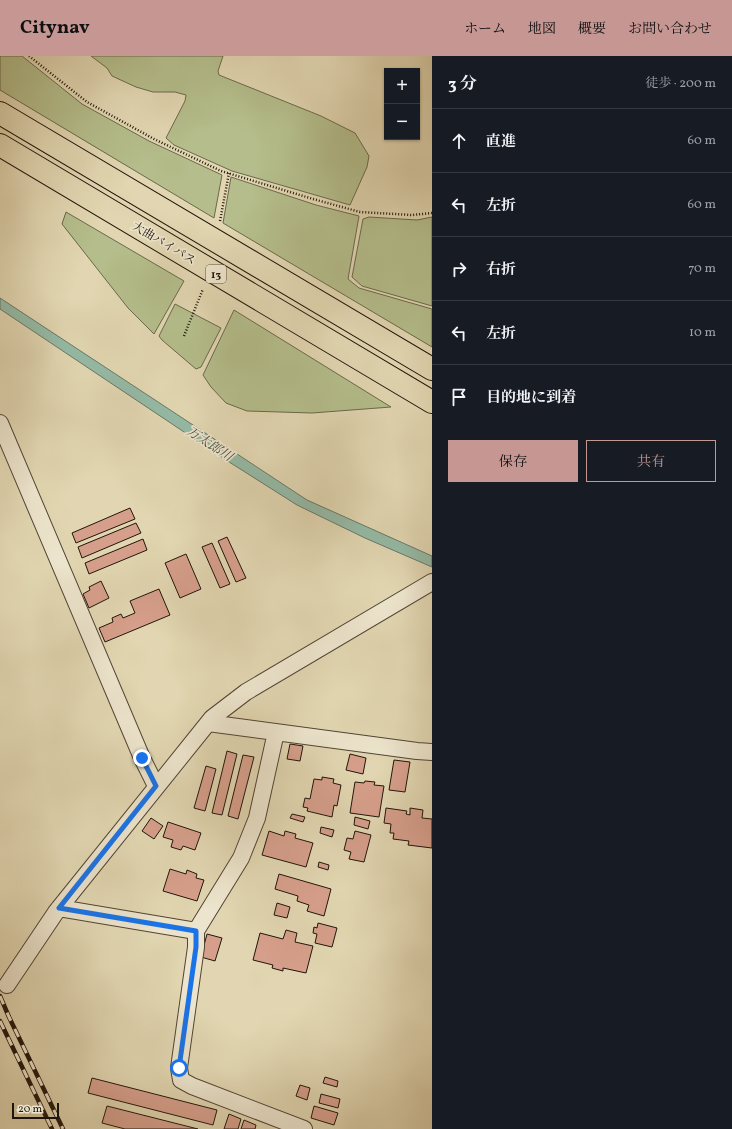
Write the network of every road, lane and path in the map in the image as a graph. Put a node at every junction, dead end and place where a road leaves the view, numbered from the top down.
1 (29, 56) edge
2 (0, 113) edge
3 (0, 145) edge
4 (229, 173) junction
5 (432, 213) edge
6 (220, 221) dead end
7 (203, 289) dead end
8 (184, 336) dead end
9 (432, 370) edge
10 (432, 402) edge
11 (0, 424) edge
12 (432, 582) edge
13 (208, 723) junction
14 (276, 732) junction
15 (432, 752) edge
16 (156, 786) junction
17 (59, 908) junction
18 (196, 931) junction
19 (7, 985) dead end
20 (304, 1129) edge

1 - 4 path
2 - 9 highway, 13
3 - 10 highway, 大曲バイパス / 13
4 - 5 path
4 - 6 path
7 - 8 path
11 - 16 street
12 - 13 street
13 - 14 street
13 - 16 street
14 - 15 street
14 - 18 street
16 - 17 street
17 - 18 street
17 - 19 street
18 - 20 street

